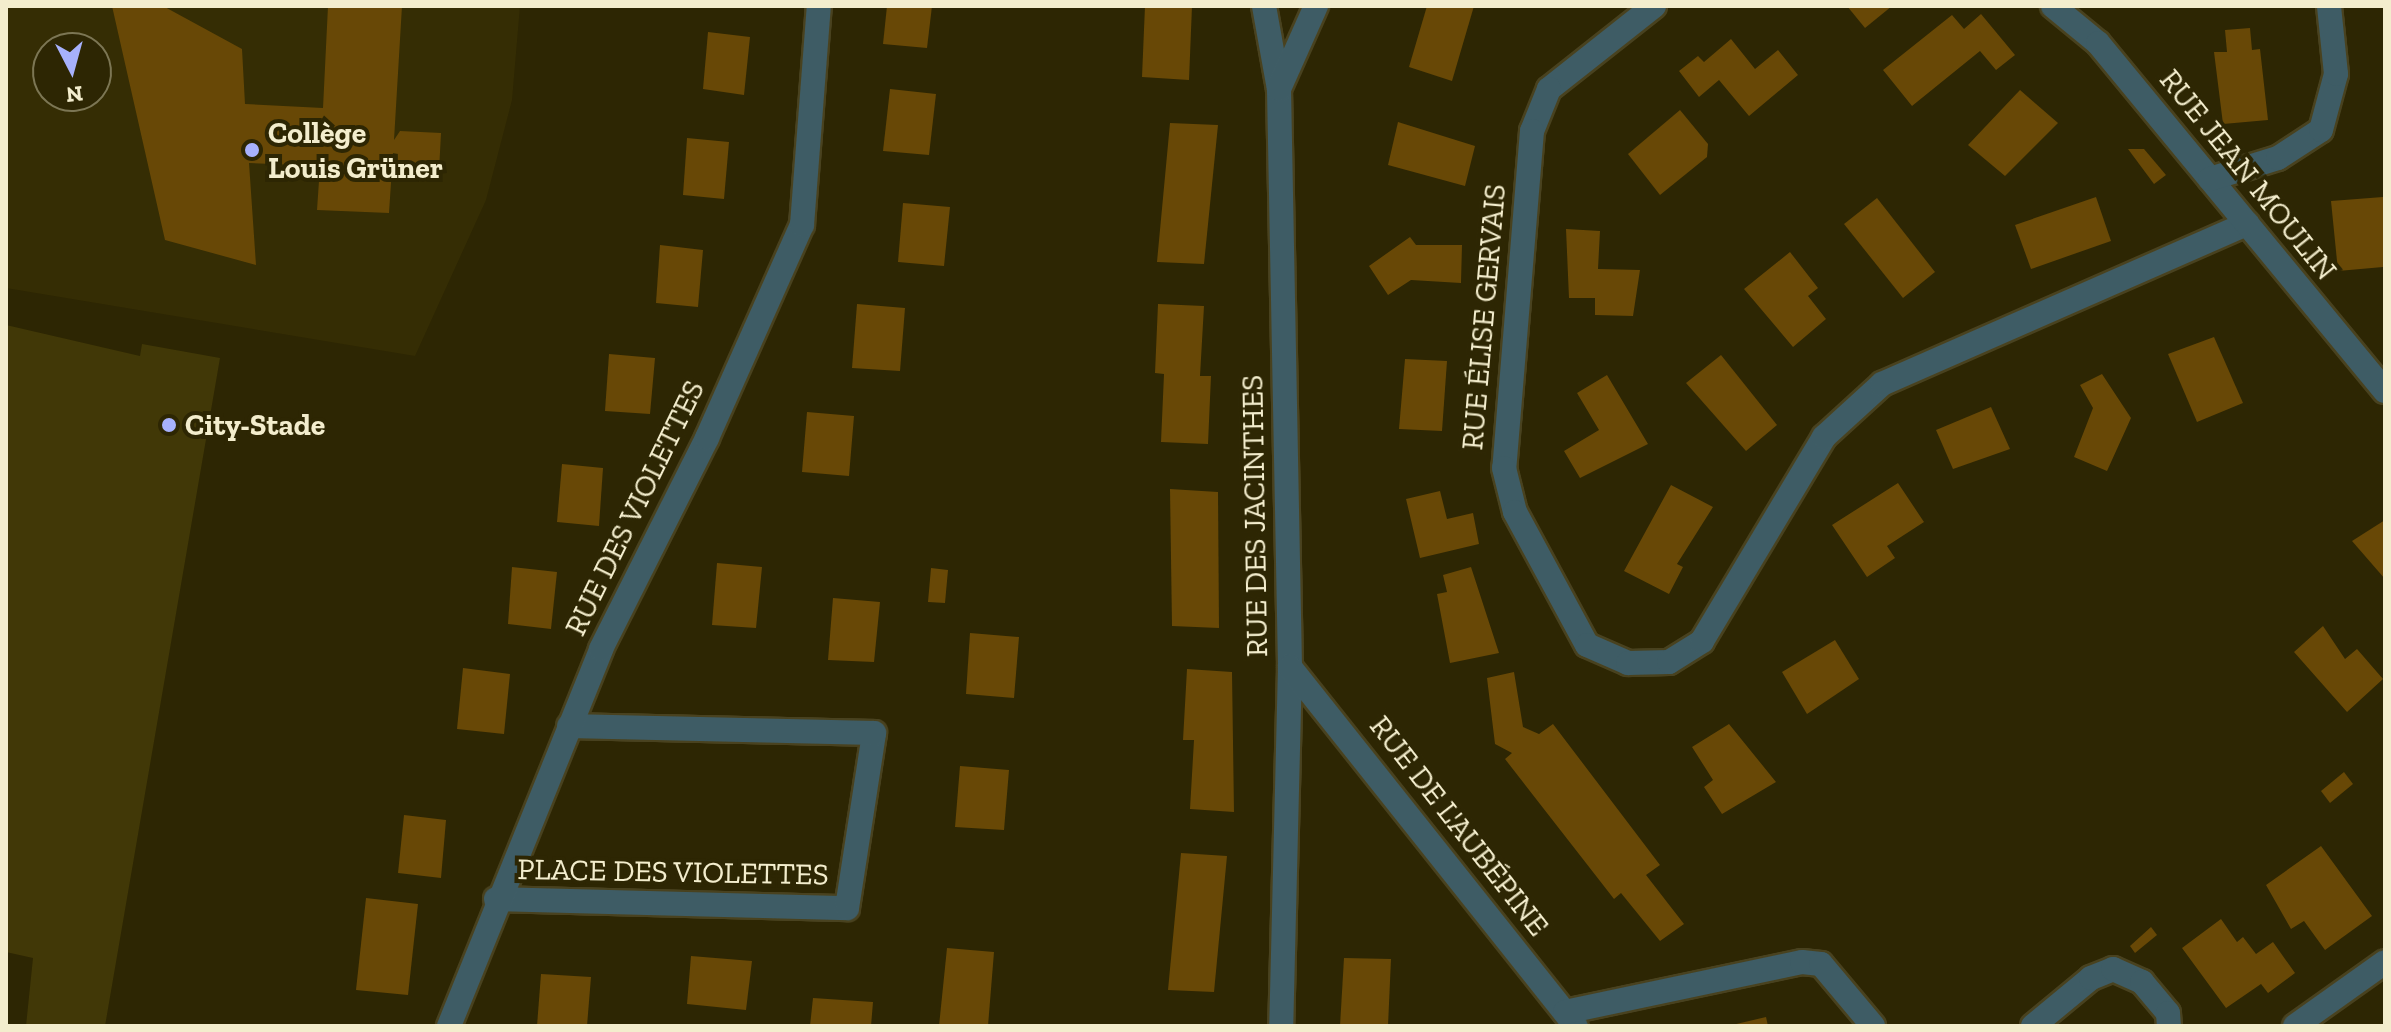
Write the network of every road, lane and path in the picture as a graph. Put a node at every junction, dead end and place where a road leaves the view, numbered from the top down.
1 (819, 6) edge
2 (1264, 6) edge
3 (1316, 6) edge
4 (1654, 6) edge
5 (2053, 6) edge
6 (2329, 6) edge
7 (1279, 89) junction
8 (2210, 179) junction
9 (2247, 224) junction
10 (2385, 391) edge
11 (1290, 667) junction
12 (569, 726) junction
13 (496, 899) junction
14 (2385, 962) edge
15 (1571, 1019) edge
16 (449, 1026) edge
17 (1281, 1026) edge
18 (1873, 1026) edge
19 (2033, 1026) edge
20 (2169, 1026) edge
21 (2295, 1026) edge

1 - 12 street, RUE DES VIOLETTES
2 - 7 street, RUE DES JACINTHES
3 - 7 street
4 - 9 street, RUE ÉLISE GERVAIS
5 - 8 street, RUE JEAN MOULIN
6 - 8 street
7 - 11 street, RUE DES JACINTHES
8 - 9 street, RUE JEAN MOULIN
9 - 10 street, RUE JEAN MOULIN
11 - 15 street, RUE DE L'AUBÉPINE
11 - 17 street, RUE DES JACINTHES
12 - 13 street, RUE DES VIOLETTES
12 - 13 street, PLACE DES VIOLETTES
13 - 16 street, RUE DES VIOLETTES
14 - 21 street
15 - 18 street
19 - 20 street

